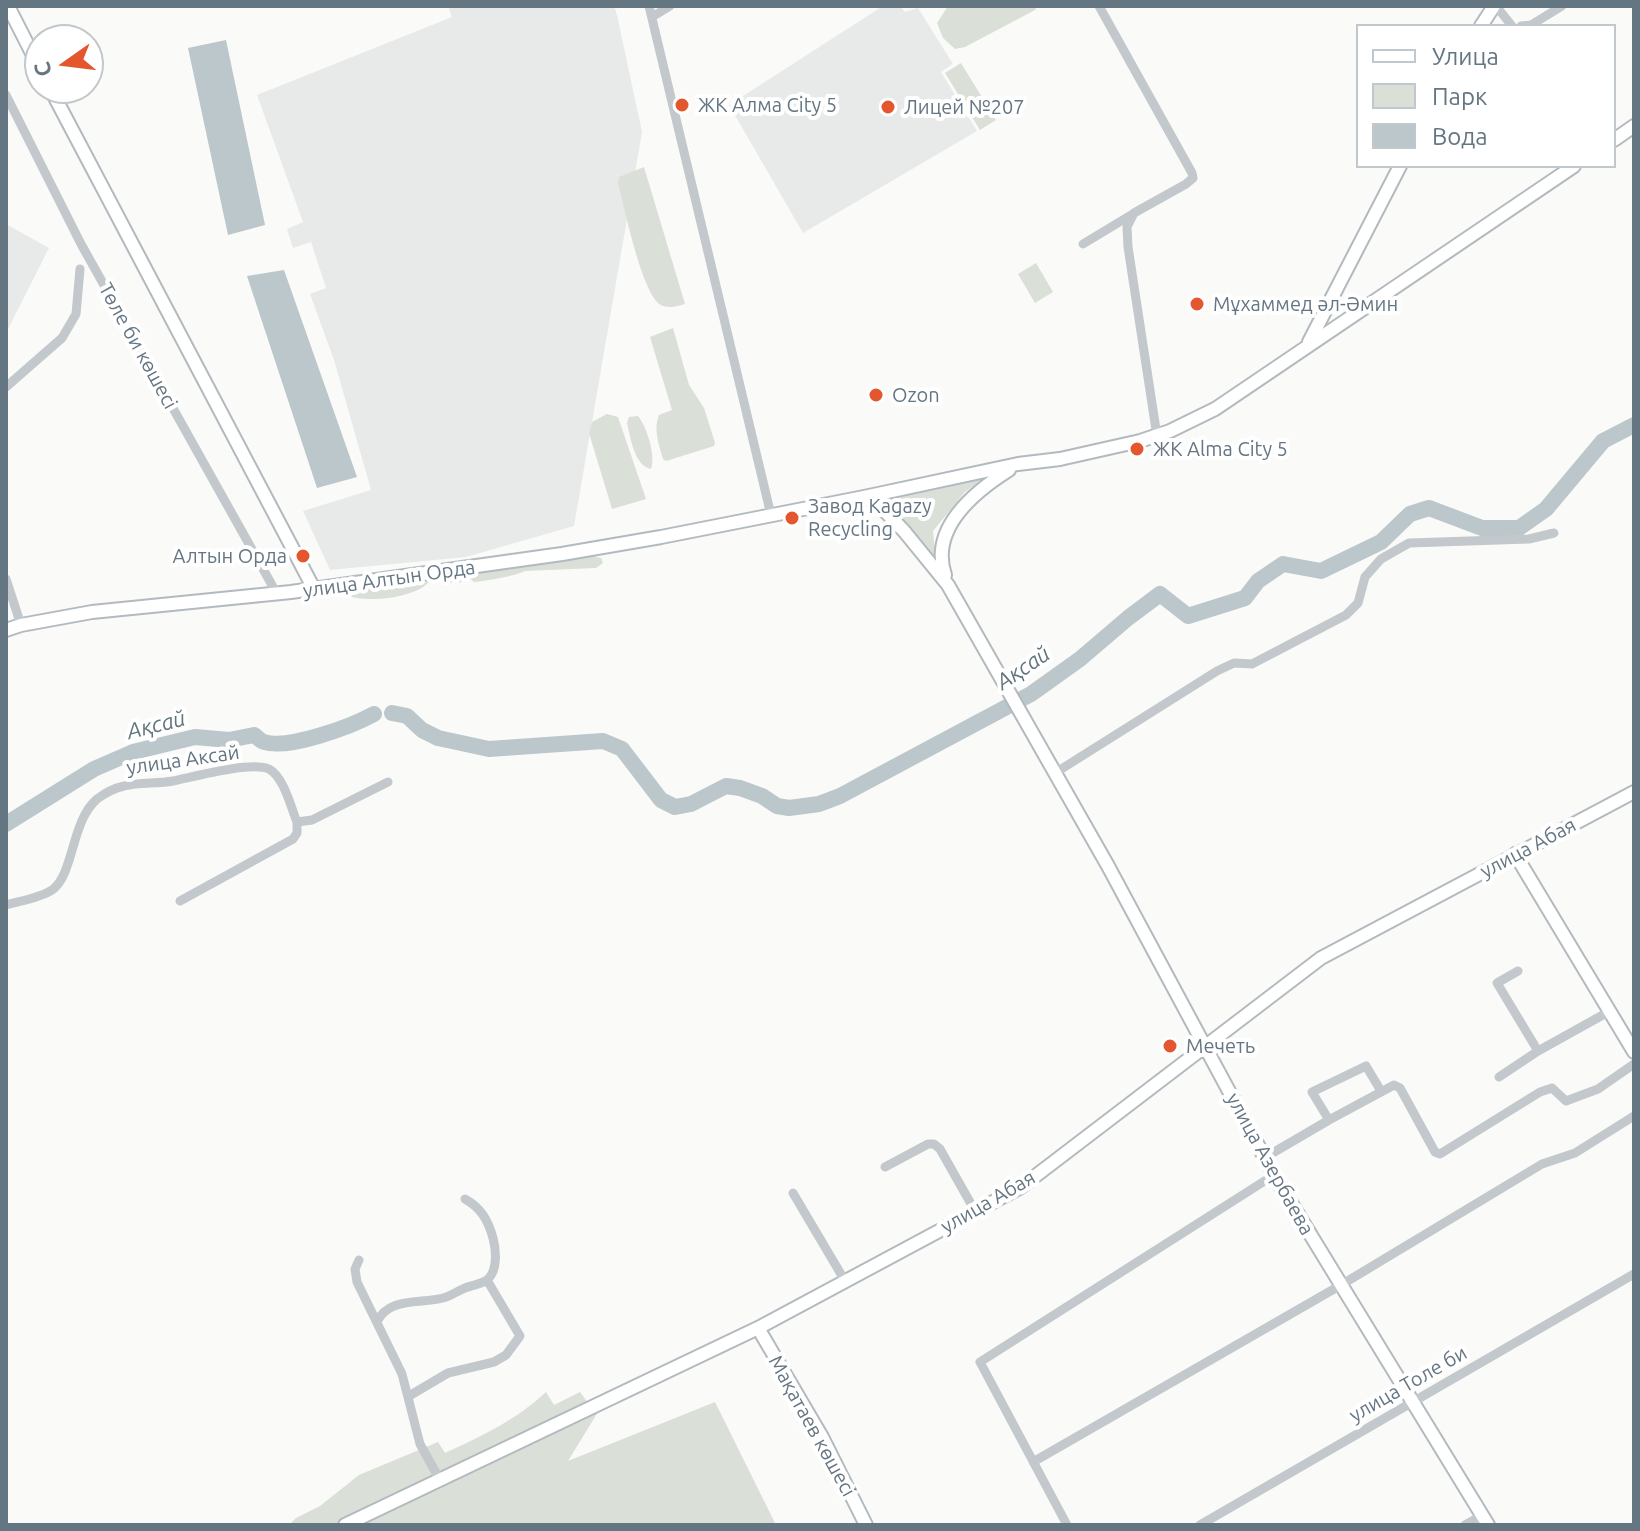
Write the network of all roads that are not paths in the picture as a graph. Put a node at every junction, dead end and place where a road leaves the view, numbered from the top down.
1 (8, 6) edge
2 (649, 6) edge
3 (670, 6) edge
4 (1099, 6) edge
5 (1495, 6) edge
6 (1562, 6) edge
7 (652, 17) junction
8 (1482, 24) edge
9 (1510, 24) edge
10 (1533, 24) edge
11 (24, 38) edge
12 (6, 95) edge
13 (58, 104) edge
14 (1634, 126) edge
15 (1616, 139) edge
16 (1399, 168) edge
17 (1571, 168) edge
18 (1134, 213) junction
19 (1083, 244) dead end
20 (80, 269) dead end
21 (1308, 345) junction
22 (6, 387) edge
23 (1157, 436) junction
24 (1018, 464) junction
25 (864, 497) junction
26 (771, 515) junction
27 (1554, 533) dead end
28 (6, 579) edge
29 (948, 585) junction
30 (314, 589) junction
31 (277, 594) junction
32 (21, 625) junction
33 (6, 630) edge
34 (1055, 773) junction
35 (388, 782) dead end
36 (1634, 792) edge
37 (297, 822) junction
38 (1515, 854) junction
39 (180, 901) dead end
40 (6, 905) edge
41 (1518, 971) dead end
42 (1610, 1011) junction
43 (1206, 1045) junction
44 (1632, 1045) edge
45 (1538, 1051) junction
46 (1634, 1064) edge
47 (1499, 1077) dead end
48 (1381, 1091) junction
49 (1634, 1116) edge
50 (1329, 1120) junction
51 (1264, 1158) junction
52 (885, 1167) dead end
53 (1274, 1175) junction
54 (793, 1193) dead end
55 (465, 1199) dead end
56 (975, 1211) junction
57 (359, 1260) dead end
58 (1634, 1274) edge
59 (487, 1280) junction
60 (845, 1281) junction
61 (1341, 1285) junction
62 (377, 1322) junction
63 (758, 1328) junction
64 (409, 1396) junction
65 (1411, 1402) junction
66 (1033, 1462) junction
67 (440, 1480) junction
68 (1486, 1520) edge
69 (345, 1525) edge
70 (866, 1525) edge
71 (1067, 1525) edge
72 (1200, 1525) edge
73 (1465, 1525) edge

1 - 11 main road
2 - 7 street
3 - 7 street
4 - 18 street
5 - 8 main road
5 - 9 street
6 - 10 street
7 - 26 street
12 - 31 street, Төле би көшесі
13 - 30 main road, Төле би көшесі
14 - 15 main road
16 - 21 main road
17 - 21 main road, улица Алтын Орда
18 - 19 street
18 - 23 street
20 - 22 street
21 - 23 main road, улица Алтын Орда
23 - 24 main road, улица Алтын Орда
24 - 25 main road, улица Алтын Орда
24 - 29 main road, улица Азербаева
25 - 26 main road, улица Алтын Орда
25 - 29 main road, улица Азербаева
26 - 30 main road, улица Алтын Орда
27 - 34 street
28 - 32 street
29 - 34 main road, улица Азербаева
30 - 31 main road, улица Алтын Орда
31 - 32 main road, улица Алтын Орда
32 - 33 main road, улица Алтын Орда
34 - 43 main road, улица Азербаева
35 - 37 street
36 - 38 main road, улица Абая
37 - 39 street
37 - 40 street, улица Аксай
38 - 42 main road
38 - 43 main road, улица Абая
41 - 45 street
42 - 44 main road
42 - 45 street
43 - 51 main road, улица Азербаева
43 - 56 main road, улица Абая
45 - 47 street
46 - 48 street
48 - 50 street
48 - 50 street
49 - 61 street
50 - 51 street
51 - 53 main road, улица Азербаева
52 - 56 street
53 - 61 main road, улица Азербаева
53 - 66 street
54 - 60 street
55 - 59 street
56 - 60 main road, улица Абая
57 - 62 street
58 - 65 street, улица Толе би
59 - 62 street
59 - 64 street
60 - 63 main road, улица Абая
61 - 65 main road, улица Азербаева
61 - 66 street
62 - 64 street
63 - 67 main road, улица Абая
63 - 70 main road, Мақатаев көшесі
64 - 67 street
65 - 68 main road, улица Азербаева
65 - 72 street, улица Толе би
66 - 71 street
67 - 69 main road, улица Абая
68 - 73 street

